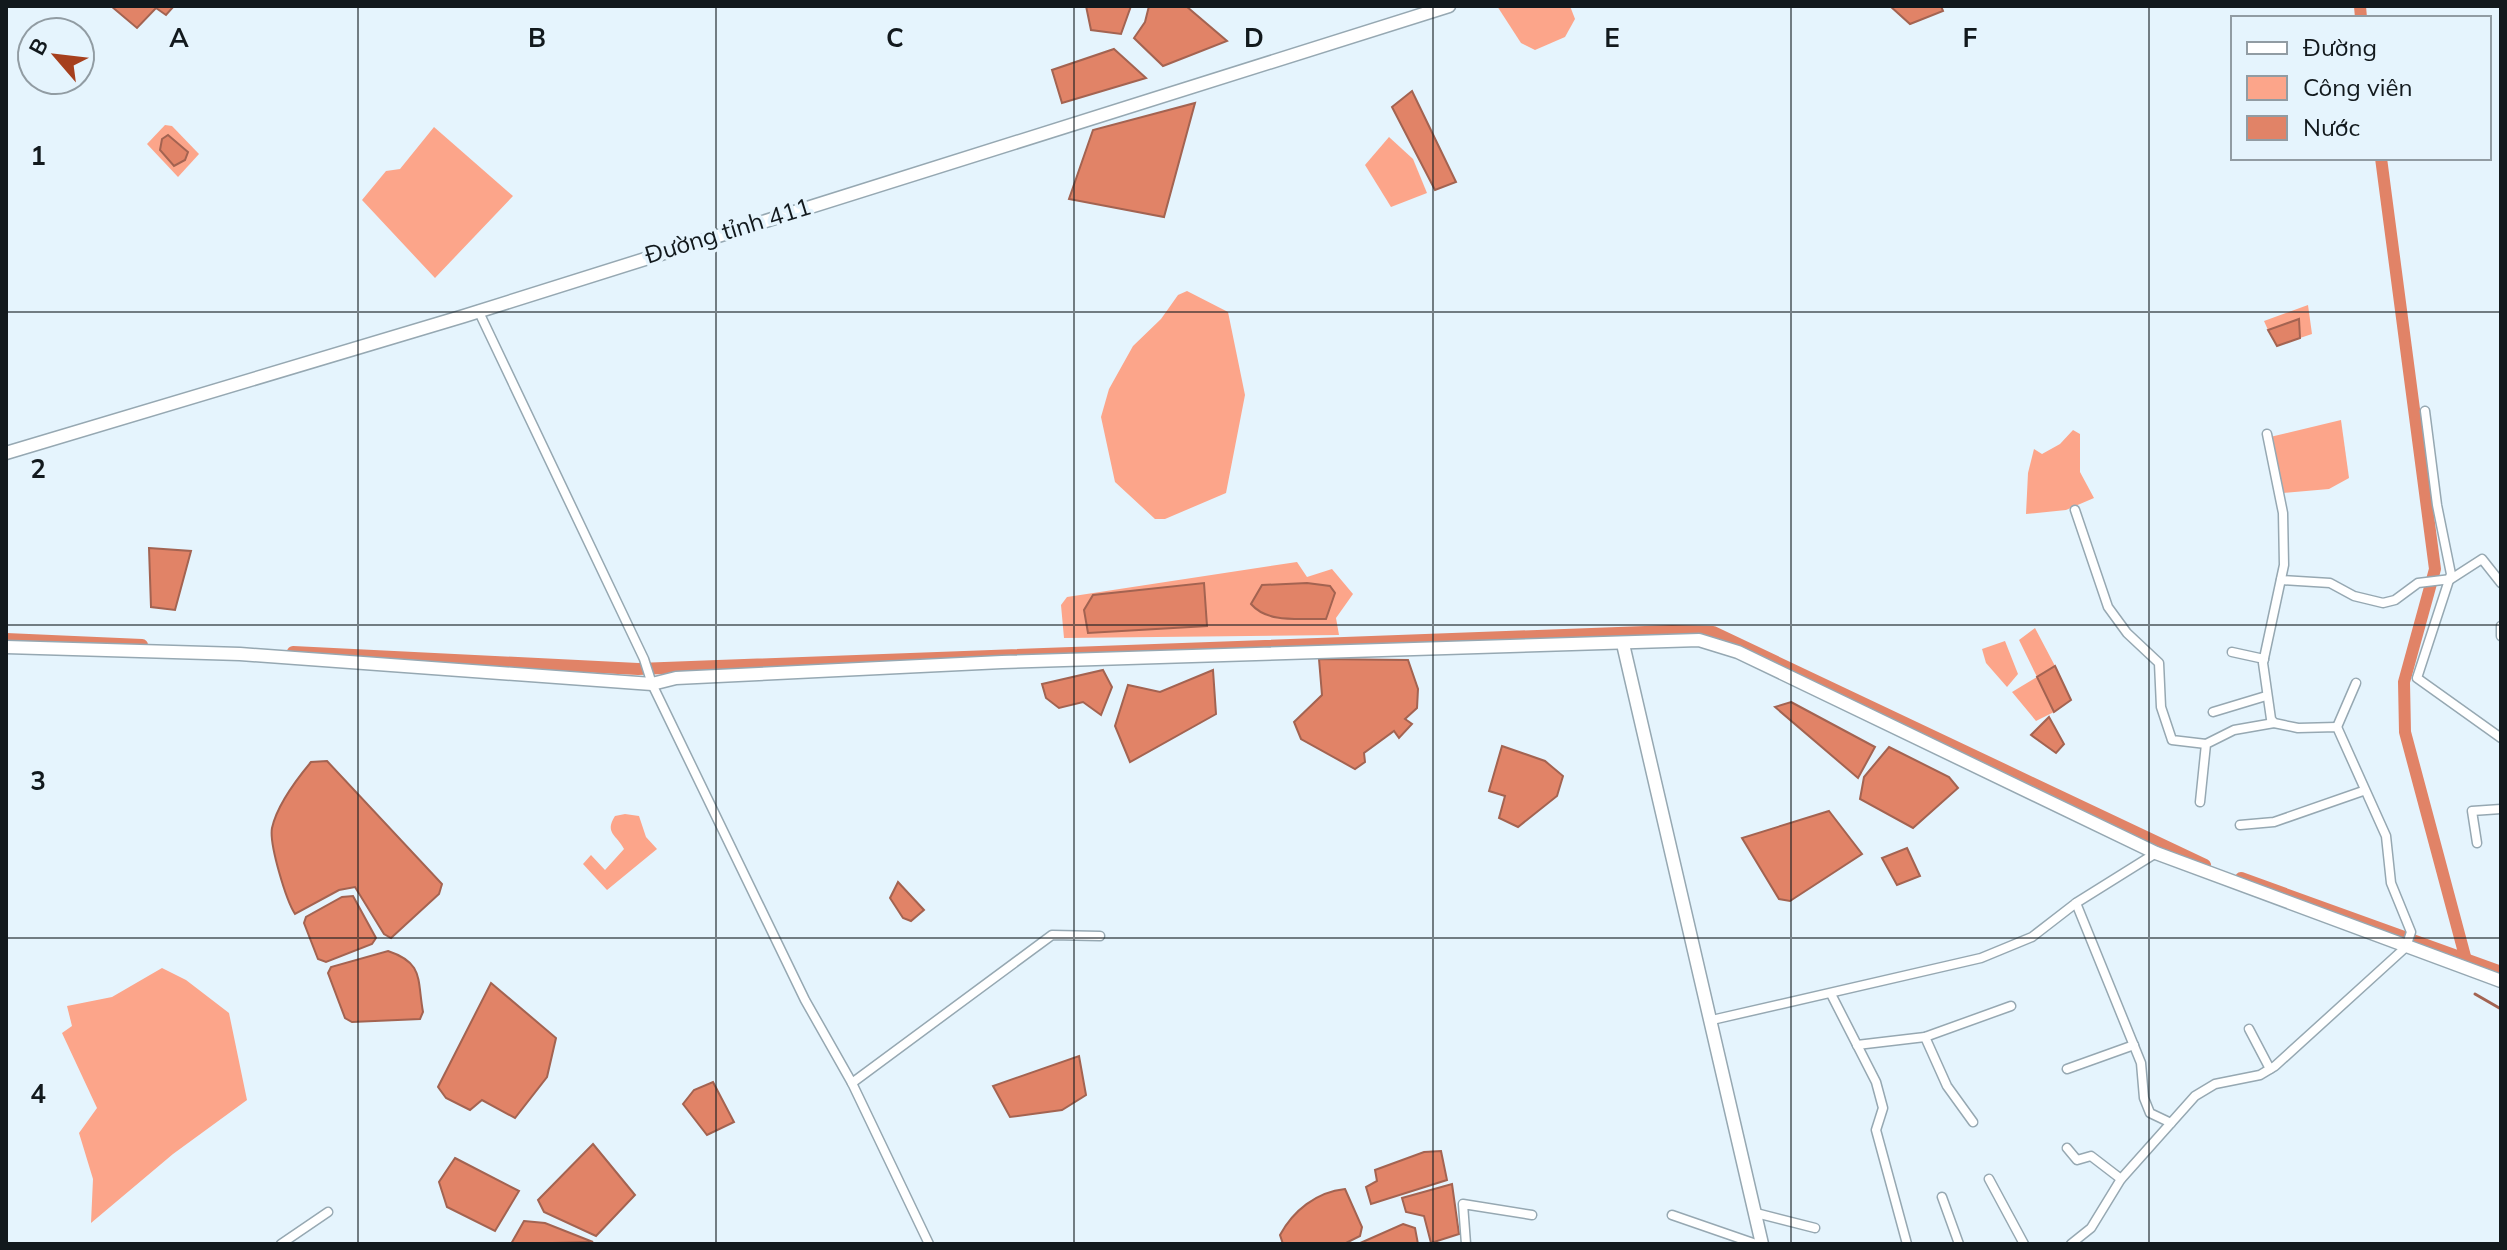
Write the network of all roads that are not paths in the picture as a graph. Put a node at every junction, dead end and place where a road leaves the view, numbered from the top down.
1 (1449, 6) edge
2 (478, 310) junction
3 (2425, 411) dead end
4 (2267, 434) dead end
5 (6, 453) edge
6 (2075, 510) dead end
7 (2451, 579) junction
8 (2281, 580) junction
9 (2501, 583) edge
10 (2501, 626) edge
11 (2501, 636) edge
12 (1623, 644) junction
13 (6, 647) edge
14 (2232, 652) dead end
15 (2264, 659) junction
16 (2356, 683) dead end
17 (652, 684) junction
18 (2266, 696) junction
19 (2213, 712) dead end
20 (2274, 723) junction
21 (2337, 727) junction
22 (2501, 738) edge
23 (2206, 744) junction
24 (2363, 791) junction
25 (2200, 802) dead end
26 (2501, 809) edge
27 (2240, 825) dead end
28 (2477, 843) dead end
29 (2156, 853) junction
30 (2076, 903) junction
31 (1100, 936) dead end
32 (2406, 947) junction
33 (2501, 981) edge
34 (1831, 994) junction
35 (2011, 1006) dead end
36 (1712, 1020) junction
37 (2249, 1029) dead end
38 (1925, 1037) junction
39 (1857, 1045) junction
40 (2134, 1045) junction
41 (2067, 1069) dead end
42 (2270, 1069) junction
43 (852, 1083) junction
44 (1973, 1122) dead end
45 (2171, 1123) junction
46 (2067, 1148) dead end
47 (1989, 1179) dead end
48 (2121, 1179) junction
49 (1942, 1197) dead end
50 (328, 1212) dead end
51 (1756, 1213) junction
52 (1532, 1215) dead end
53 (1672, 1215) dead end
54 (1815, 1228) dead end
55 (281, 1244) edge
56 (929, 1244) edge
57 (1466, 1244) edge
58 (1756, 1244) edge
59 (1762, 1244) edge
60 (1907, 1244) edge
61 (1959, 1244) edge
62 (2024, 1244) edge
63 (2071, 1244) edge

1 - 2 main road, Đường tỉnh 411
2 - 5 main road, Đường tỉnh 411
2 - 17 street
3 - 7 street
4 - 8 street
6 - 23 street
7 - 8 street
7 - 9 street
7 - 22 street
8 - 15 street
10 - 11 street
12 - 17 main road
12 - 29 main road
12 - 36 main road
13 - 17 main road
14 - 15 street
15 - 18 street
16 - 21 street
17 - 43 street
18 - 19 street
18 - 20 street
20 - 21 street
20 - 23 street
21 - 24 street
23 - 25 street
24 - 27 street
24 - 32 street
26 - 28 street
29 - 30 street
29 - 32 main road
30 - 34 street
30 - 40 street
31 - 43 street
32 - 33 main road
32 - 42 street
34 - 36 street
34 - 39 street
35 - 38 street
36 - 51 main road
37 - 42 street
38 - 39 street
38 - 44 street
39 - 60 street
40 - 41 street
40 - 45 street
42 - 45 street
43 - 56 street
45 - 48 street
46 - 48 street
47 - 62 street
48 - 63 street
49 - 61 street
50 - 55 street
51 - 54 street
51 - 59 main road
52 - 57 street
53 - 58 street

